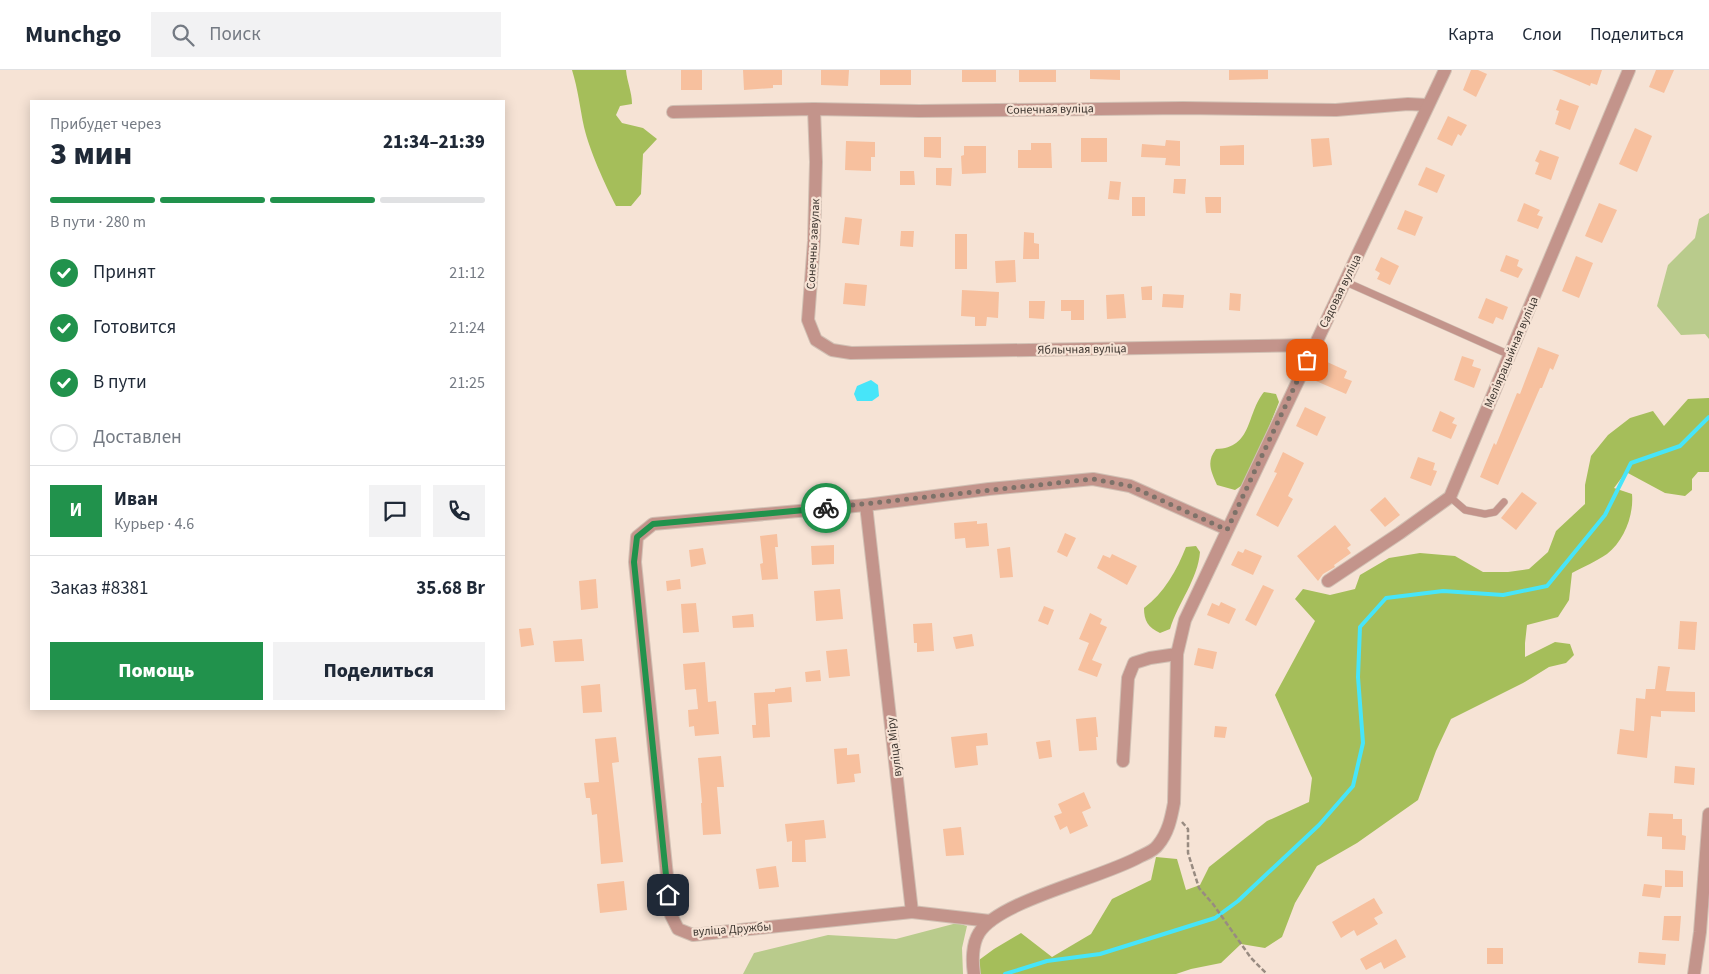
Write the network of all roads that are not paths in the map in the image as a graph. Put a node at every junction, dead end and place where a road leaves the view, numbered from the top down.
1 (1446, 70) edge
2 (1629, 70) edge
3 (1428, 106) junction
4 (814, 109) junction
5 (673, 112) dead end
6 (1346, 282) junction
7 (1314, 345) junction
8 (851, 353) joint
9 (1510, 355) junction
10 (1450, 497) junction
11 (1504, 502) dead end
12 (866, 505) junction
13 (1227, 530) junction
14 (1328, 581) dead end
15 (1176, 654) junction
16 (1123, 761) dead end
17 (1709, 814) edge
18 (1709, 827) edge
19 (912, 912) junction
20 (990, 921) junction
21 (974, 972) edge
22 (1694, 974) edge

1 - 3 street, Садовая вуліца
2 - 9 street, Меліярацыйная вуліца
3 - 4 street, Сонечная вуліца
3 - 6 street, Садовая вуліца
4 - 5 street, Сонечная вуліца
4 - 8 street, Сонечны завулак
6 - 7 street, Садовая вуліца
6 - 9 lane
7 - 8 street, Яблычная вуліца
7 - 13 street, Садовая вуліца
9 - 10 street, Меліярацыйная вуліца
10 - 11 lane
10 - 14 street
12 - 13 street
12 - 19 street, вуліца Міру
12 - 19 street, вуліца Дружбы
13 - 15 street, Садовая вуліца
15 - 16 street
15 - 20 street, Садовая вуліца
17 - 18 street
18 - 22 street
19 - 20 street
20 - 21 street

